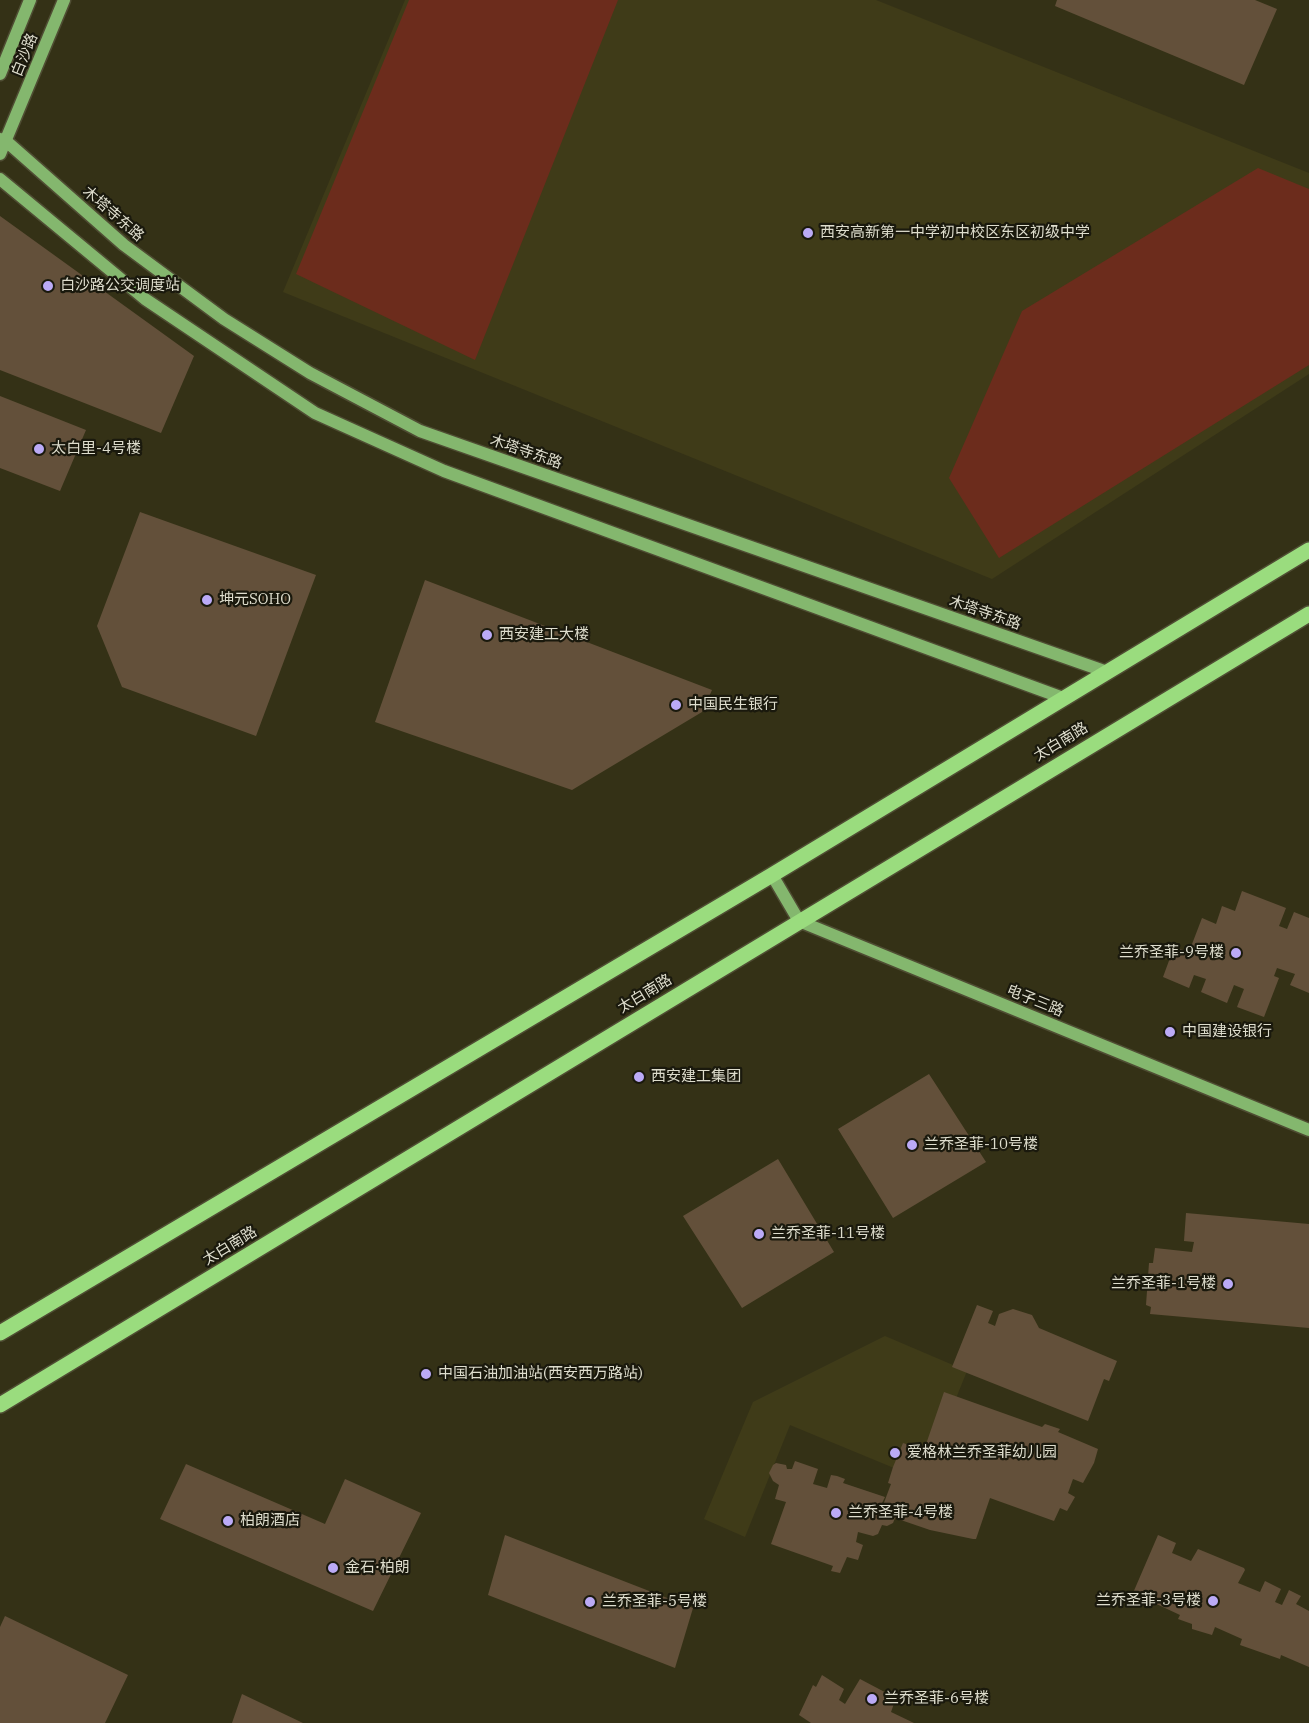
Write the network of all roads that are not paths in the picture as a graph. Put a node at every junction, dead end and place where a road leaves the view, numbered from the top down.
1 (30, 0) edge
2 (64, 0) edge
3 (0, 74) edge
4 (3, 140) edge
5 (0, 154) edge
6 (0, 179) edge
7 (1309, 550) edge
8 (1309, 614) edge
9 (1107, 672) junction
10 (1063, 698) junction
11 (772, 875) junction
12 (799, 921) junction
13 (1309, 1130) edge
14 (0, 1333) edge
15 (0, 1405) edge

1 - 3 street, 白沙路
2 - 4 street, 白沙路
4 - 5 street, 白沙路
4 - 9 street, 木塔寺东路
6 - 10 street
7 - 9 main road
8 - 12 main road, 太白南路
9 - 10 main road
10 - 11 main road
11 - 12 street
11 - 14 main road
12 - 13 street, 电子三路
12 - 15 main road, 太白南路

